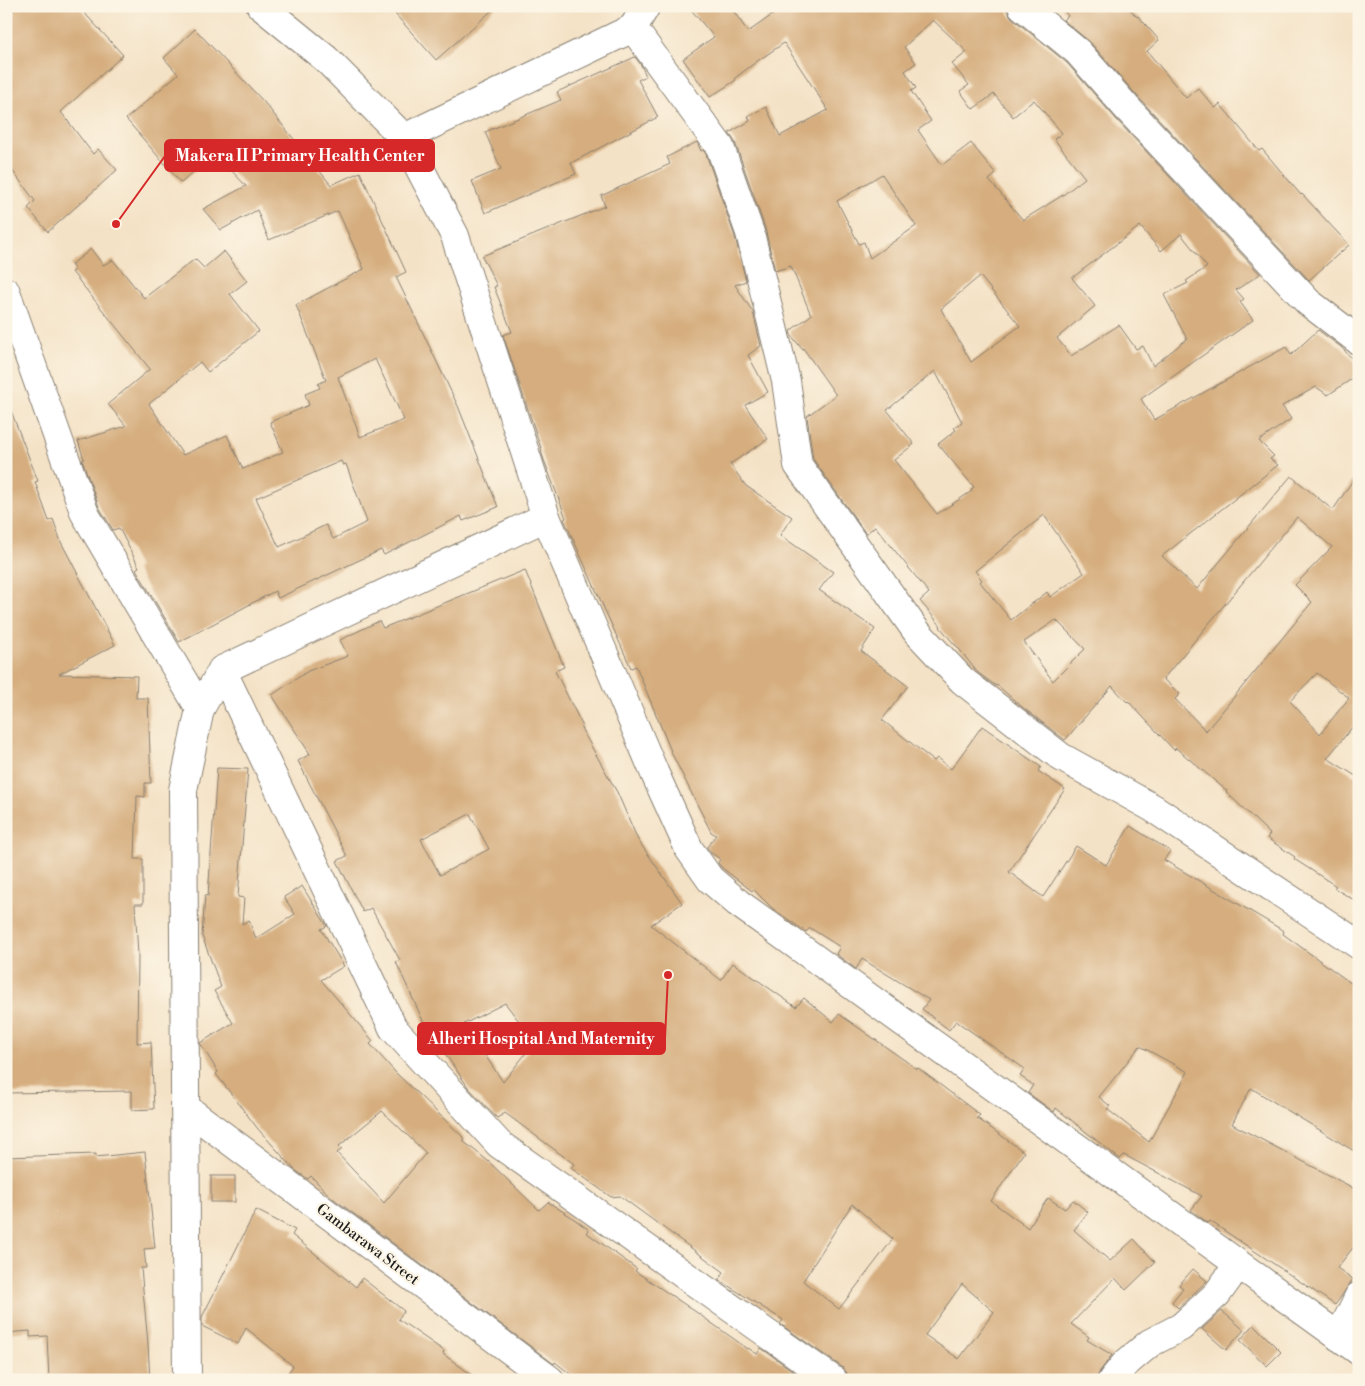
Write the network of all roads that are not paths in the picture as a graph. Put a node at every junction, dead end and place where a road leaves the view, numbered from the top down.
1 (261, 6) edge
2 (1022, 6) edge
3 (640, 17) edge
4 (404, 138) junction
5 (6, 292) edge
6 (1359, 341) edge
7 (546, 517) junction
8 (222, 670) junction
9 (200, 709) junction
10 (1359, 945) edge
11 (186, 1108) junction
12 (1238, 1265) junction
13 (1359, 1296) edge
14 (1349, 1344) edge
15 (187, 1380) edge
16 (550, 1380) edge
17 (833, 1380) edge
18 (1112, 1380) edge

1 - 4 street
2 - 6 street
3 - 4 street
3 - 10 street
4 - 7 street
5 - 9 street
7 - 8 street
7 - 12 street
8 - 9 street
8 - 17 street
9 - 11 street
11 - 15 street
11 - 16 street, Gambarawa Street
12 - 14 street
12 - 18 street
13 - 14 street

